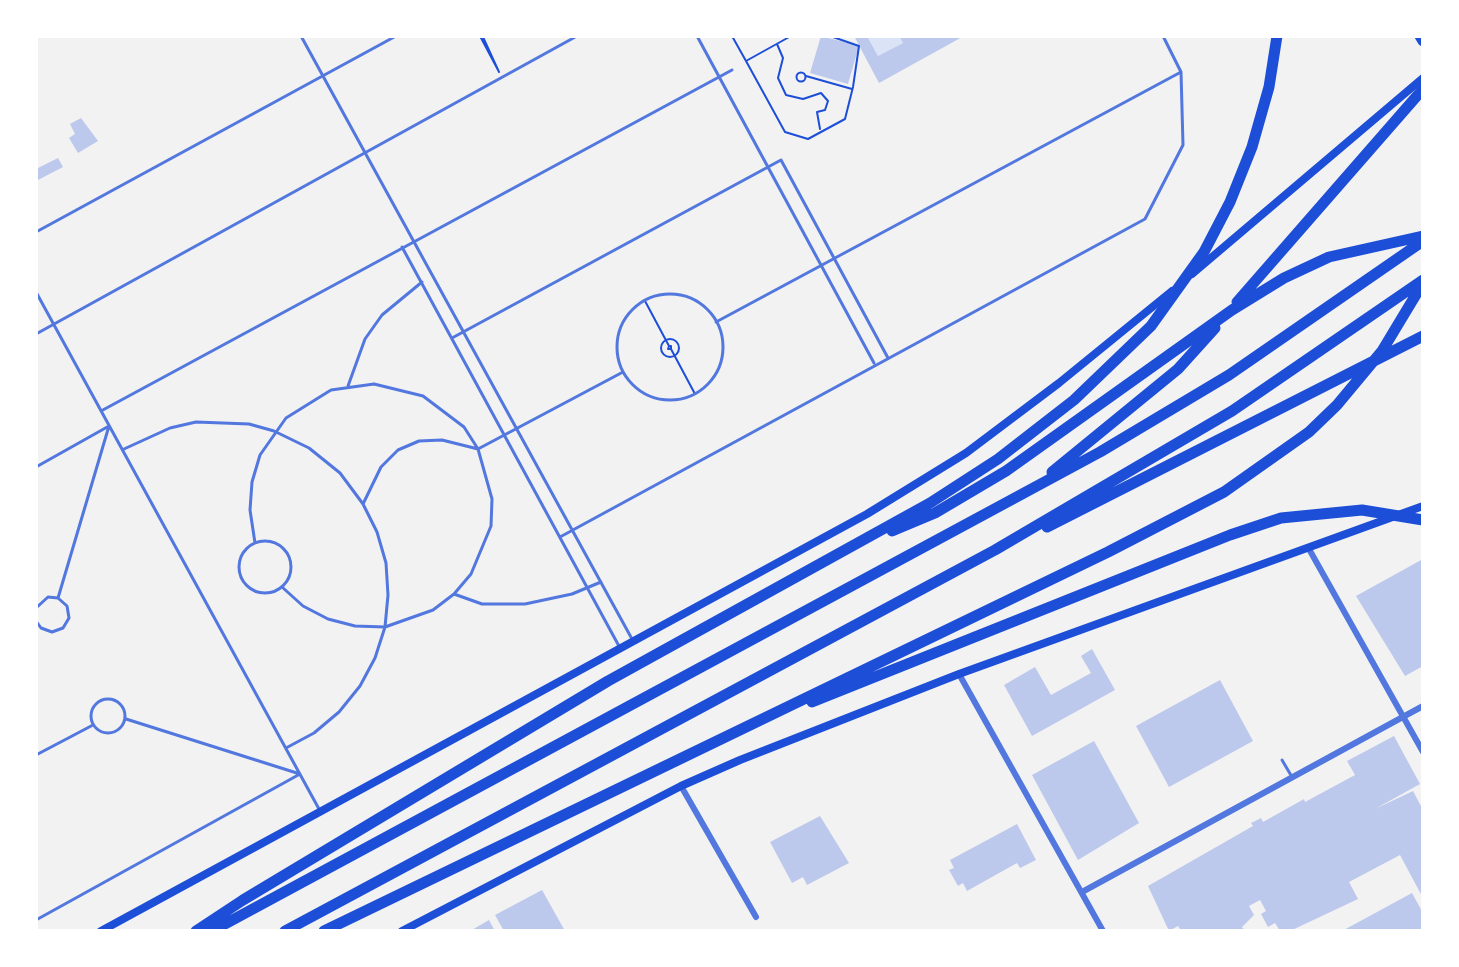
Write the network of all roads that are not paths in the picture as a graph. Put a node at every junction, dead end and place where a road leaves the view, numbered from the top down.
1 (301, 36) edge
2 (396, 36) edge
3 (577, 36) edge
4 (697, 36) edge
5 (1163, 36) edge
6 (1277, 36) edge
7 (1420, 36) edge
8 (1423, 41) edge
9 (732, 70) dead end
10 (1181, 72) junction
11 (323, 76) junction
12 (719, 77) junction
13 (1423, 78) edge
14 (1423, 89) edge
15 (365, 153) junction
16 (768, 167) junction
17 (36, 232) edge
18 (1423, 239) edge
19 (414, 241) junction
20 (402, 247) junction
21 (834, 258) junction
22 (821, 265) junction
23 (422, 282) junction
24 (1423, 282) edge
25 (36, 292) edge
26 (716, 322) junction
27 (54, 325) junction
28 (463, 332) junction
29 (36, 334) edge
30 (1423, 336) edge
31 (452, 338) junction
32 (888, 358) junction
33 (875, 365) junction
34 (623, 372) junction
35 (348, 386) junction
36 (101, 411) junction
37 (109, 426) junction
38 (516, 428) junction
39 (274, 431) junction
40 (504, 435) junction
41 (478, 449) junction
42 (122, 450) junction
43 (36, 467) edge
44 (1030, 491) junction
45 (363, 504) junction
46 (1423, 506) edge
47 (932, 508) junction
48 (1423, 520) edge
49 (573, 531) junction
50 (560, 537) junction
51 (255, 543) junction
52 (1309, 549) junction
53 (995, 550) junction
54 (601, 582) junction
55 (282, 587) junction
56 (588, 589) junction
57 (454, 594) junction
58 (58, 598) junction
59 (36, 608) edge
60 (36, 623) edge
61 (385, 627) junction
62 (634, 643) junction
63 (621, 650) junction
64 (959, 674) junction
65 (1423, 706) edge
66 (769, 716) junction
67 (1404, 716) junction
68 (126, 719) junction
69 (93, 725) junction
70 (286, 748) junction
71 (1423, 752) edge
72 (36, 755) edge
73 (1282, 760) dead end
74 (300, 774) junction
75 (1292, 777) junction
76 (681, 786) junction
77 (321, 812) junction
78 (1082, 892) junction
79 (756, 917) dead end
80 (36, 920) edge
81 (101, 931) edge
82 (196, 931) edge
83 (212, 931) edge
84 (285, 931) edge
85 (324, 931) edge
86 (402, 931) edge
87 (1103, 931) edge

1 - 11 lane
2 - 11 lane
3 - 15 lane
4 - 12 lane
5 - 10 lane
6 - 47 highway
7 - 8 highway
9 - 12 lane
10 - 21 lane
10 - 32 lane
11 - 15 lane
11 - 17 lane
12 - 16 lane
12 - 19 lane
13 - 62 main road
14 - 44 highway
15 - 19 lane
15 - 27 lane
16 - 21 lane
16 - 22 lane
16 - 28 lane
18 - 44 highway
18 - 47 highway
19 - 20 lane
19 - 28 lane
20 - 23 lane
20 - 36 lane
21 - 22 lane
21 - 32 lane
22 - 26 lane
22 - 33 lane
23 - 31 lane
23 - 35 lane
24 - 53 highway
24 - 66 highway
25 - 27 lane
26 - 34 lane
26 - 34 lane
27 - 29 lane
27 - 36 lane
28 - 31 lane
28 - 38 lane
30 - 53 highway
31 - 40 lane
32 - 33 lane
33 - 49 lane
34 - 38 lane
35 - 39 lane
35 - 41 lane
36 - 37 lane
37 - 42 lane
37 - 43 lane
37 - 58 lane
38 - 40 lane
38 - 49 lane
39 - 42 lane
39 - 45 lane
39 - 51 lane
40 - 41 lane
40 - 50 lane
41 - 45 lane
41 - 57 lane
42 - 70 lane
44 - 83 highway
45 - 61 lane
46 - 52 main road
47 - 82 highway
48 - 66 highway
49 - 50 lane
49 - 54 lane
50 - 56 lane
51 - 55 lane
51 - 55 lane
52 - 64 main road
52 - 67 street
53 - 84 highway
54 - 56 lane
54 - 62 lane
55 - 61 lane
56 - 57 lane
56 - 63 lane
57 - 61 lane
58 - 59 lane
58 - 60 lane
61 - 70 lane
62 - 63 main road
63 - 77 main road
64 - 76 main road
64 - 78 street
65 - 67 street
66 - 85 highway
67 - 71 street
67 - 75 street
68 - 69 lane
68 - 69 lane
68 - 74 lane
69 - 72 lane
70 - 74 lane
73 - 75 lane
74 - 77 lane
74 - 80 lane
75 - 78 street
76 - 79 street
76 - 86 main road
77 - 81 main road
78 - 87 street

